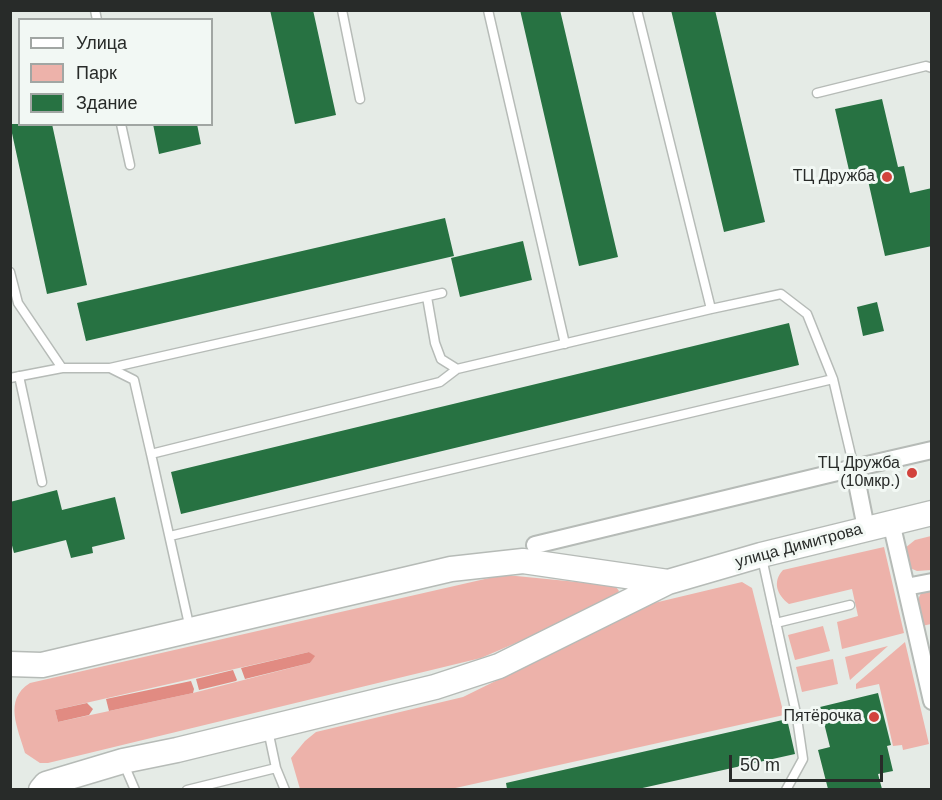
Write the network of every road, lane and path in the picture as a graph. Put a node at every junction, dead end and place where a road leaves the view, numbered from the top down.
1 (342, 10) edge
2 (488, 10) edge
3 (637, 10) edge
4 (932, 68) edge
5 (817, 93) dead end
6 (360, 99) dead end
7 (121, 126) edge
8 (130, 165) dead end
9 (10, 272) edge
10 (442, 293) dead end
11 (427, 297) junction
12 (14, 304) edge
13 (711, 309) junction
14 (565, 344) junction
15 (62, 368) junction
16 (110, 368) junction
17 (457, 369) junction
18 (15, 377) edge
19 (833, 379) junction
20 (932, 450) edge
21 (151, 454) junction
22 (854, 468) junction
23 (42, 482) dead end
24 (932, 513) edge
25 (891, 522) junction
26 (866, 528) junction
27 (170, 536) junction
28 (535, 545) dead end
29 (761, 555) junction
30 (668, 582) junction
31 (932, 582) edge
32 (906, 587) junction
33 (850, 605) dead end
34 (776, 623) junction
35 (190, 629) junction
36 (10, 664) edge
37 (932, 701) edge
38 (268, 728) junction
39 (123, 761) junction
40 (276, 768) junction
41 (41, 789) edge
42 (135, 789) edge
43 (187, 789) edge
44 (285, 789) edge
45 (786, 789) edge

1 - 6 lane
2 - 14 lane
3 - 13 lane
4 - 5 lane
7 - 8 lane
9 - 12 lane
10 - 11 lane
11 - 16 lane
11 - 17 lane
12 - 15 lane
13 - 14 lane
13 - 19 lane
14 - 17 lane
15 - 16 lane
15 - 18 lane
16 - 21 lane
17 - 21 lane
18 - 23 lane
19 - 22 lane
19 - 27 lane
20 - 22 street
21 - 27 lane
22 - 26 street
22 - 28 street
24 - 25 main road, улица Димитрова
25 - 26 main road, улица Димитрова
25 - 32 street
26 - 29 main road, улица Димитрова
27 - 35 lane
29 - 30 main road, улица Димитрова
29 - 34 lane
30 - 35 main road
30 - 38 main road
31 - 32 street
32 - 37 street
33 - 34 lane
34 - 45 lane
35 - 36 main road
38 - 39 main road
38 - 40 lane
39 - 41 main road
39 - 42 lane
40 - 43 lane
40 - 44 lane

